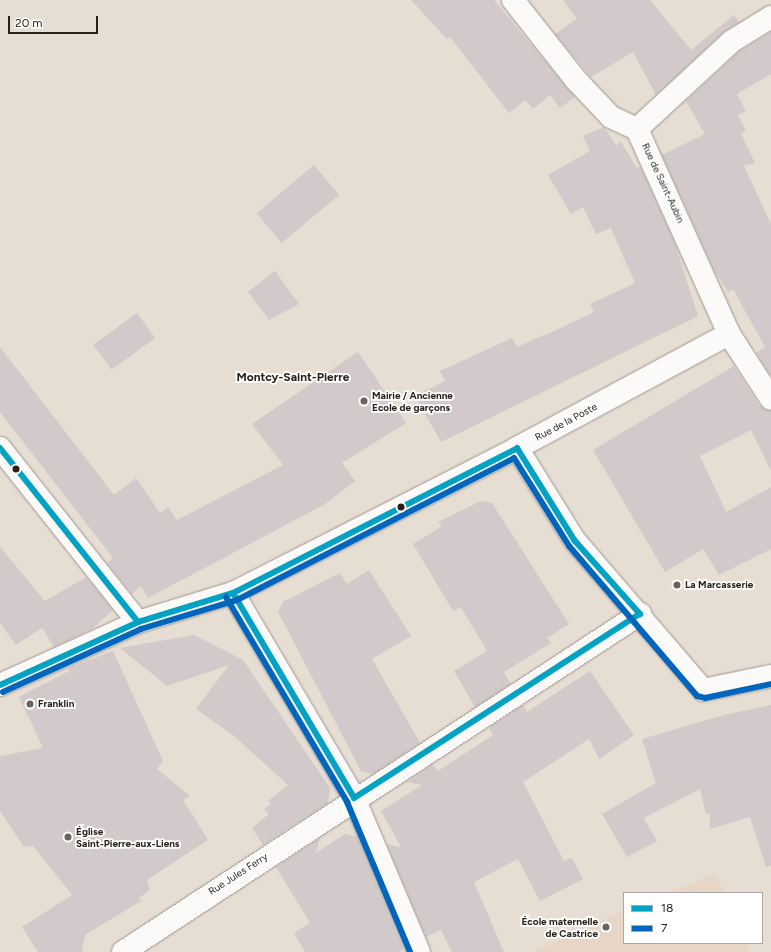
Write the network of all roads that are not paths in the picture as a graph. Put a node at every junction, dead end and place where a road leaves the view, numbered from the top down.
1 (513, 0) edge
2 (771, 17) edge
3 (637, 129) junction
4 (729, 334) junction
5 (771, 399) edge
6 (0, 448) edge
7 (517, 448) junction
8 (233, 593) junction
9 (640, 614) junction
10 (138, 622) junction
11 (771, 676) edge
12 (0, 686) edge
13 (354, 798) junction
14 (123, 952) edge
15 (419, 952) edge

1 - 3 street
2 - 3 street
3 - 4 street, Rue de Saint-Aubin
4 - 5 street, Rue de Saint-Aubin
4 - 7 street, Rue de la Poste
6 - 10 street
7 - 8 street, Rue de la Poste
7 - 9 street
8 - 10 street, Rue de la Poste
8 - 13 street
9 - 11 street
9 - 13 street, Rue Jules Ferry
10 - 12 street, Rue de la Poste
13 - 14 street, Rue Jules Ferry
13 - 15 street

